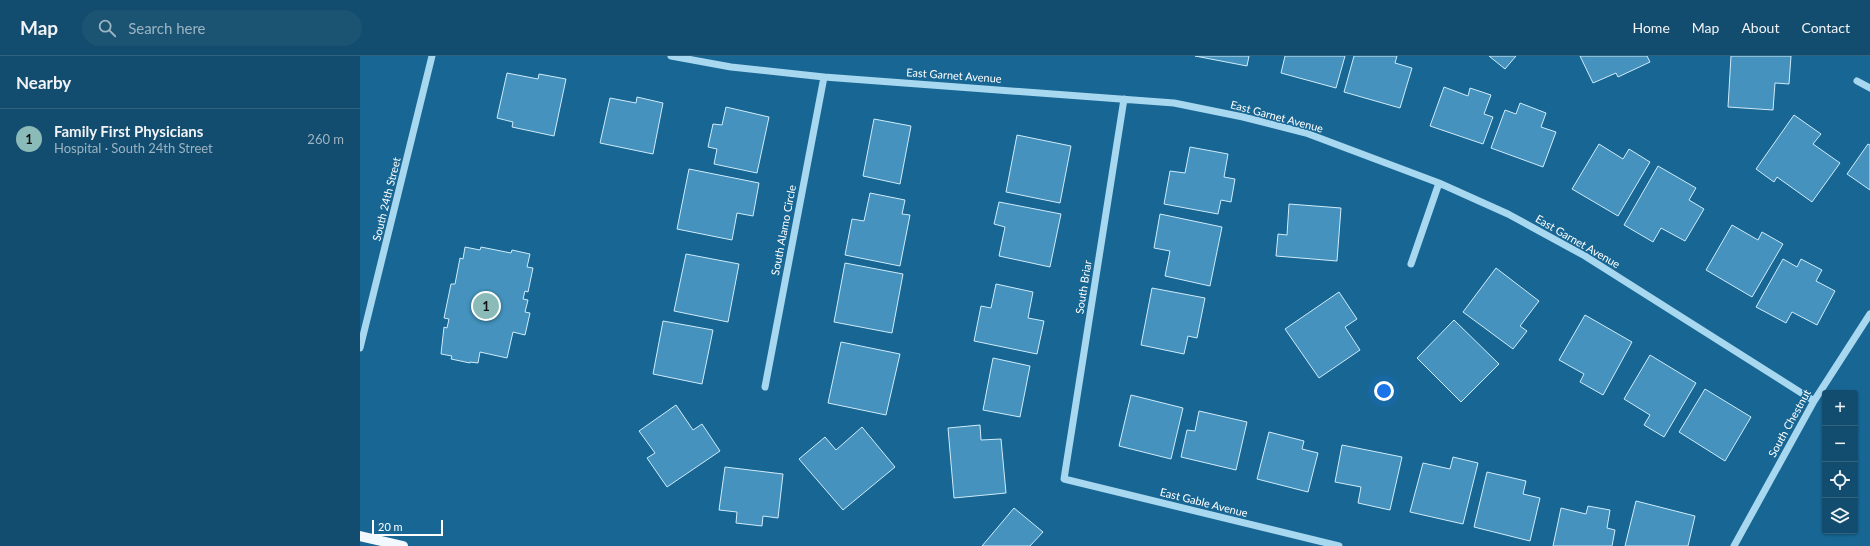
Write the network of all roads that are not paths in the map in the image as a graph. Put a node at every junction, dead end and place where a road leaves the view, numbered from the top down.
1 (432, 56) edge
2 (671, 56) edge
3 (824, 77) junction
4 (1857, 81) dead end
5 (1870, 88) edge
6 (1124, 99) junction
7 (1439, 183) junction
8 (1412, 264) dead end
9 (1870, 314) edge
10 (360, 348) edge
11 (765, 387) dead end
12 (1814, 401) junction
13 (1064, 479) joint
14 (360, 536) edge
15 (403, 546) edge
16 (1339, 546) edge
17 (1734, 546) edge

1 - 10 street, South 24th Street
2 - 3 street, East Garnet Avenue
3 - 6 street, East Garnet Avenue
3 - 11 street, South Alamo Circle
4 - 5 street
6 - 7 street, East Garnet Avenue
6 - 13 street, South Briar
7 - 8 street
7 - 12 street, East Garnet Avenue
9 - 12 street, South Chestnut
12 - 17 street, South Chestnut
13 - 16 street, East Gable Avenue
14 - 15 main road

